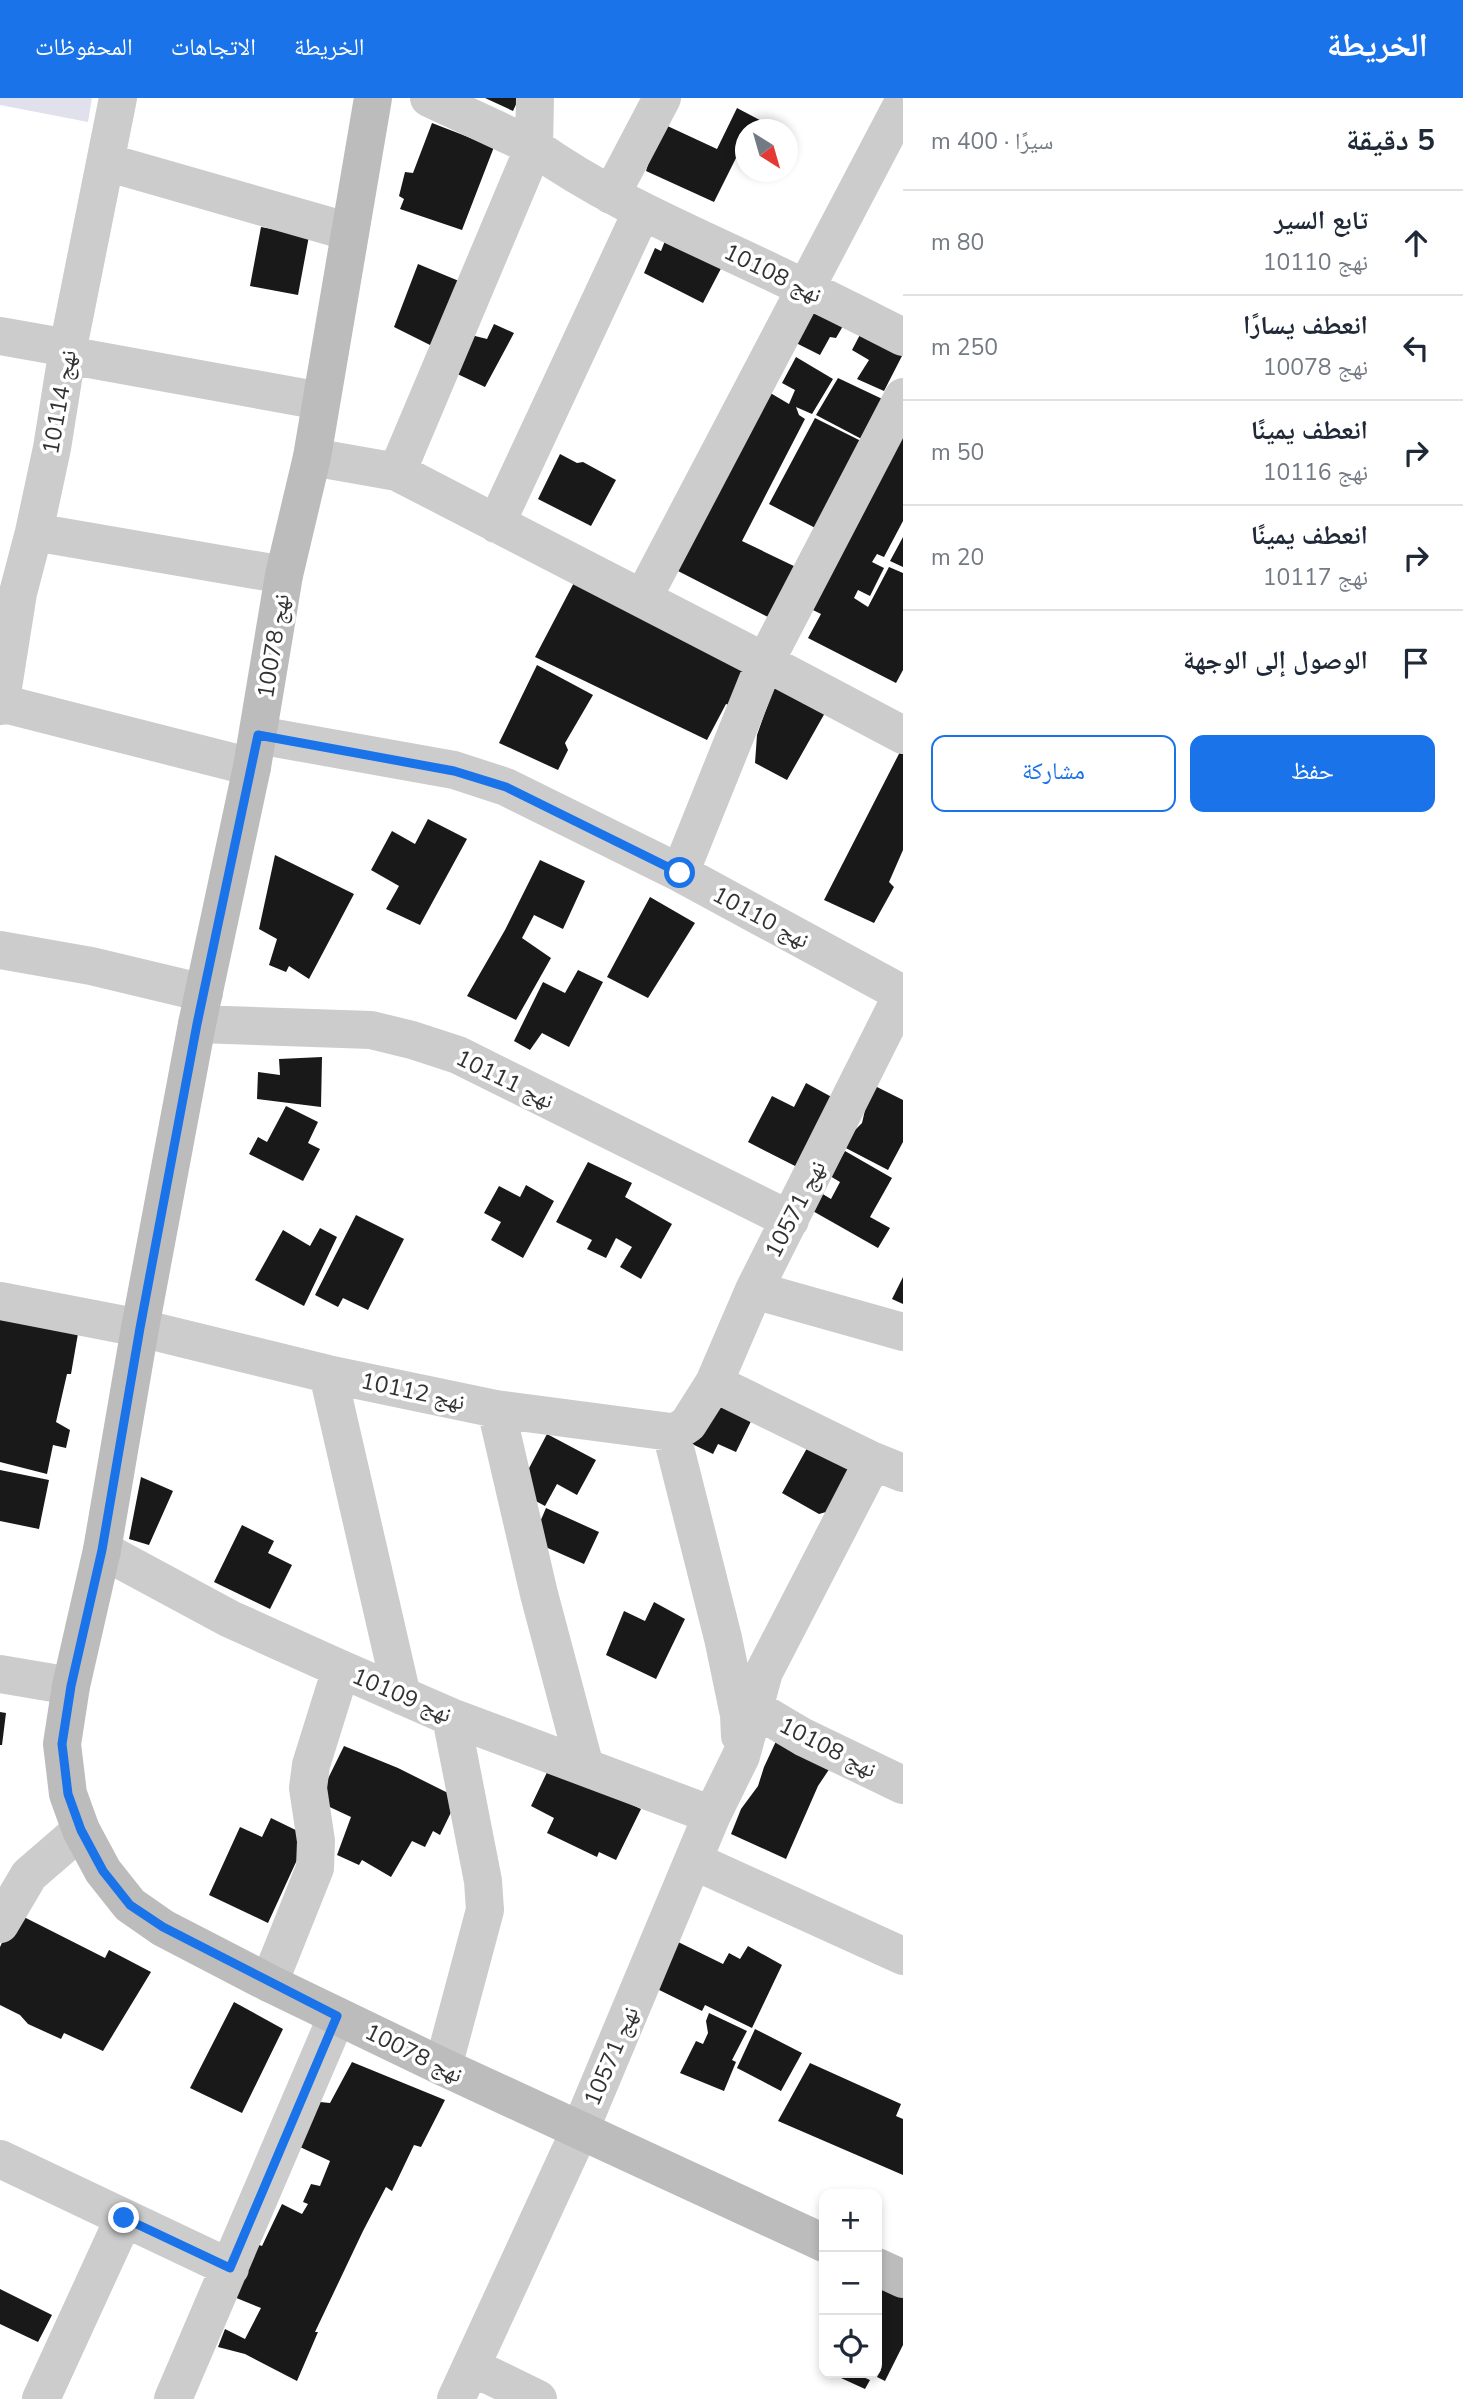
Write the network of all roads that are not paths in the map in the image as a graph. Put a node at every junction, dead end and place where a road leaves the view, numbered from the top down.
1 (118, 98) edge
2 (373, 98) edge
3 (429, 98) edge
4 (535, 98) edge
5 (662, 98) edge
6 (903, 103) edge
7 (534, 147) junction
8 (106, 162) junction
9 (627, 203) junction
10 (349, 232) junction
11 (805, 288) junction
12 (0, 336) edge
13 (903, 337) edge
14 (67, 352) junction
15 (903, 397) edge
16 (321, 401) junction
17 (312, 457) junction
18 (397, 472) junction
19 (496, 524) junction
20 (34, 532) junction
21 (284, 575) junction
22 (9, 591) edge
23 (643, 598) junction
24 (765, 662) junction
25 (0, 704) edge
26 (898, 720) edge
27 (255, 751) junction
28 (680, 873) junction
29 (0, 950) edge
30 (903, 994) edge
31 (201, 1009) junction
32 (790, 1220) junction
33 (754, 1290) junction
34 (0, 1301) edge
35 (140, 1328) junction
36 (903, 1332) edge
37 (328, 1374) junction
38 (714, 1383) junction
39 (496, 1409) junction
40 (680, 1428) junction
41 (895, 1469) edge
42 (102, 1550) junction
43 (341, 1669) junction
44 (0, 1674) edge
45 (71, 1686) junction
46 (402, 1696) junction
47 (754, 1708) junction
48 (451, 1717) junction
49 (741, 1756) junction
50 (585, 1767) junction
51 (903, 1785) edge
52 (712, 1815) junction
53 (81, 1830) junction
54 (694, 1861) junction
55 (0, 1924) edge
56 (903, 1956) edge
57 (269, 1983) junction
58 (337, 2016) junction
59 (443, 2067) junction
60 (580, 2130) junction
61 (0, 2159) edge
62 (124, 2218) junction
63 (819, 2241) edge
64 (230, 2268) junction
65 (882, 2269) edge
66 (903, 2279) edge
67 (464, 2383) edge
68 (41, 2399) edge
69 (173, 2399) edge
70 (538, 2399) edge

1 - 8 street, نهج 10114
2 - 10 street, نهج 10078
3 - 7 street, نهج 10108
4 - 7 street
5 - 9 street
6 - 11 street
7 - 9 street, نهج 10108
7 - 18 street
8 - 10 street
8 - 14 street, نهج 10114
9 - 11 street, نهج 10108
9 - 19 street
10 - 16 street, نهج 10078
11 - 13 street, نهج 10108
11 - 23 street
12 - 14 street
14 - 16 street
14 - 20 street, نهج 10114
15 - 24 street
16 - 17 street, نهج 10078
17 - 18 street
17 - 21 street, نهج 10078
18 - 19 street
19 - 23 street
20 - 21 street
20 - 22 street, نهج 10114
21 - 27 street, نهج 10078
22 - 25 street, نهج 10114
23 - 24 street
24 - 26 street
24 - 28 street
25 - 27 street, نهج 10110
27 - 28 street, نهج 10110
27 - 31 street, نهج 10078
28 - 30 street, نهج 10110
29 - 31 street, نهج 10111
30 - 32 street, نهج 10571
31 - 32 street, نهج 10111
31 - 35 street, نهج 10078
32 - 33 street, نهج 10571
33 - 36 street
33 - 38 street, نهج 10571
34 - 35 street, نهج 10112
35 - 37 street, نهج 10112
35 - 42 street, نهج 10078
37 - 39 street, نهج 10112
37 - 46 street
38 - 40 street, نهج 10571
38 - 41 street
39 - 40 street, نهج 10112
39 - 50 street
40 - 49 street
41 - 47 street, نهج 10571
42 - 43 street, نهج 10109
42 - 45 street, نهج 10078
43 - 46 street, نهج 10109
43 - 57 street
44 - 45 street
45 - 53 street, نهج 10078
46 - 48 street, نهج 10109
47 - 49 street, نهج 10571
47 - 51 street, نهج 10108
48 - 50 street, نهج 10109
48 - 59 street
49 - 52 street, نهج 10571
50 - 52 street, نهج 10109
52 - 54 street, نهج 10571
53 - 55 street
53 - 57 street, نهج 10078
54 - 56 street
54 - 60 street, نهج 10571
57 - 58 street, نهج 10078
58 - 59 street, نهج 10078
58 - 64 street
59 - 60 street, نهج 10078
60 - 63 street, نهج 10078
60 - 67 street, نهج 10571
61 - 62 street
62 - 64 street
62 - 68 street
64 - 69 street
65 - 66 street
67 - 70 street

